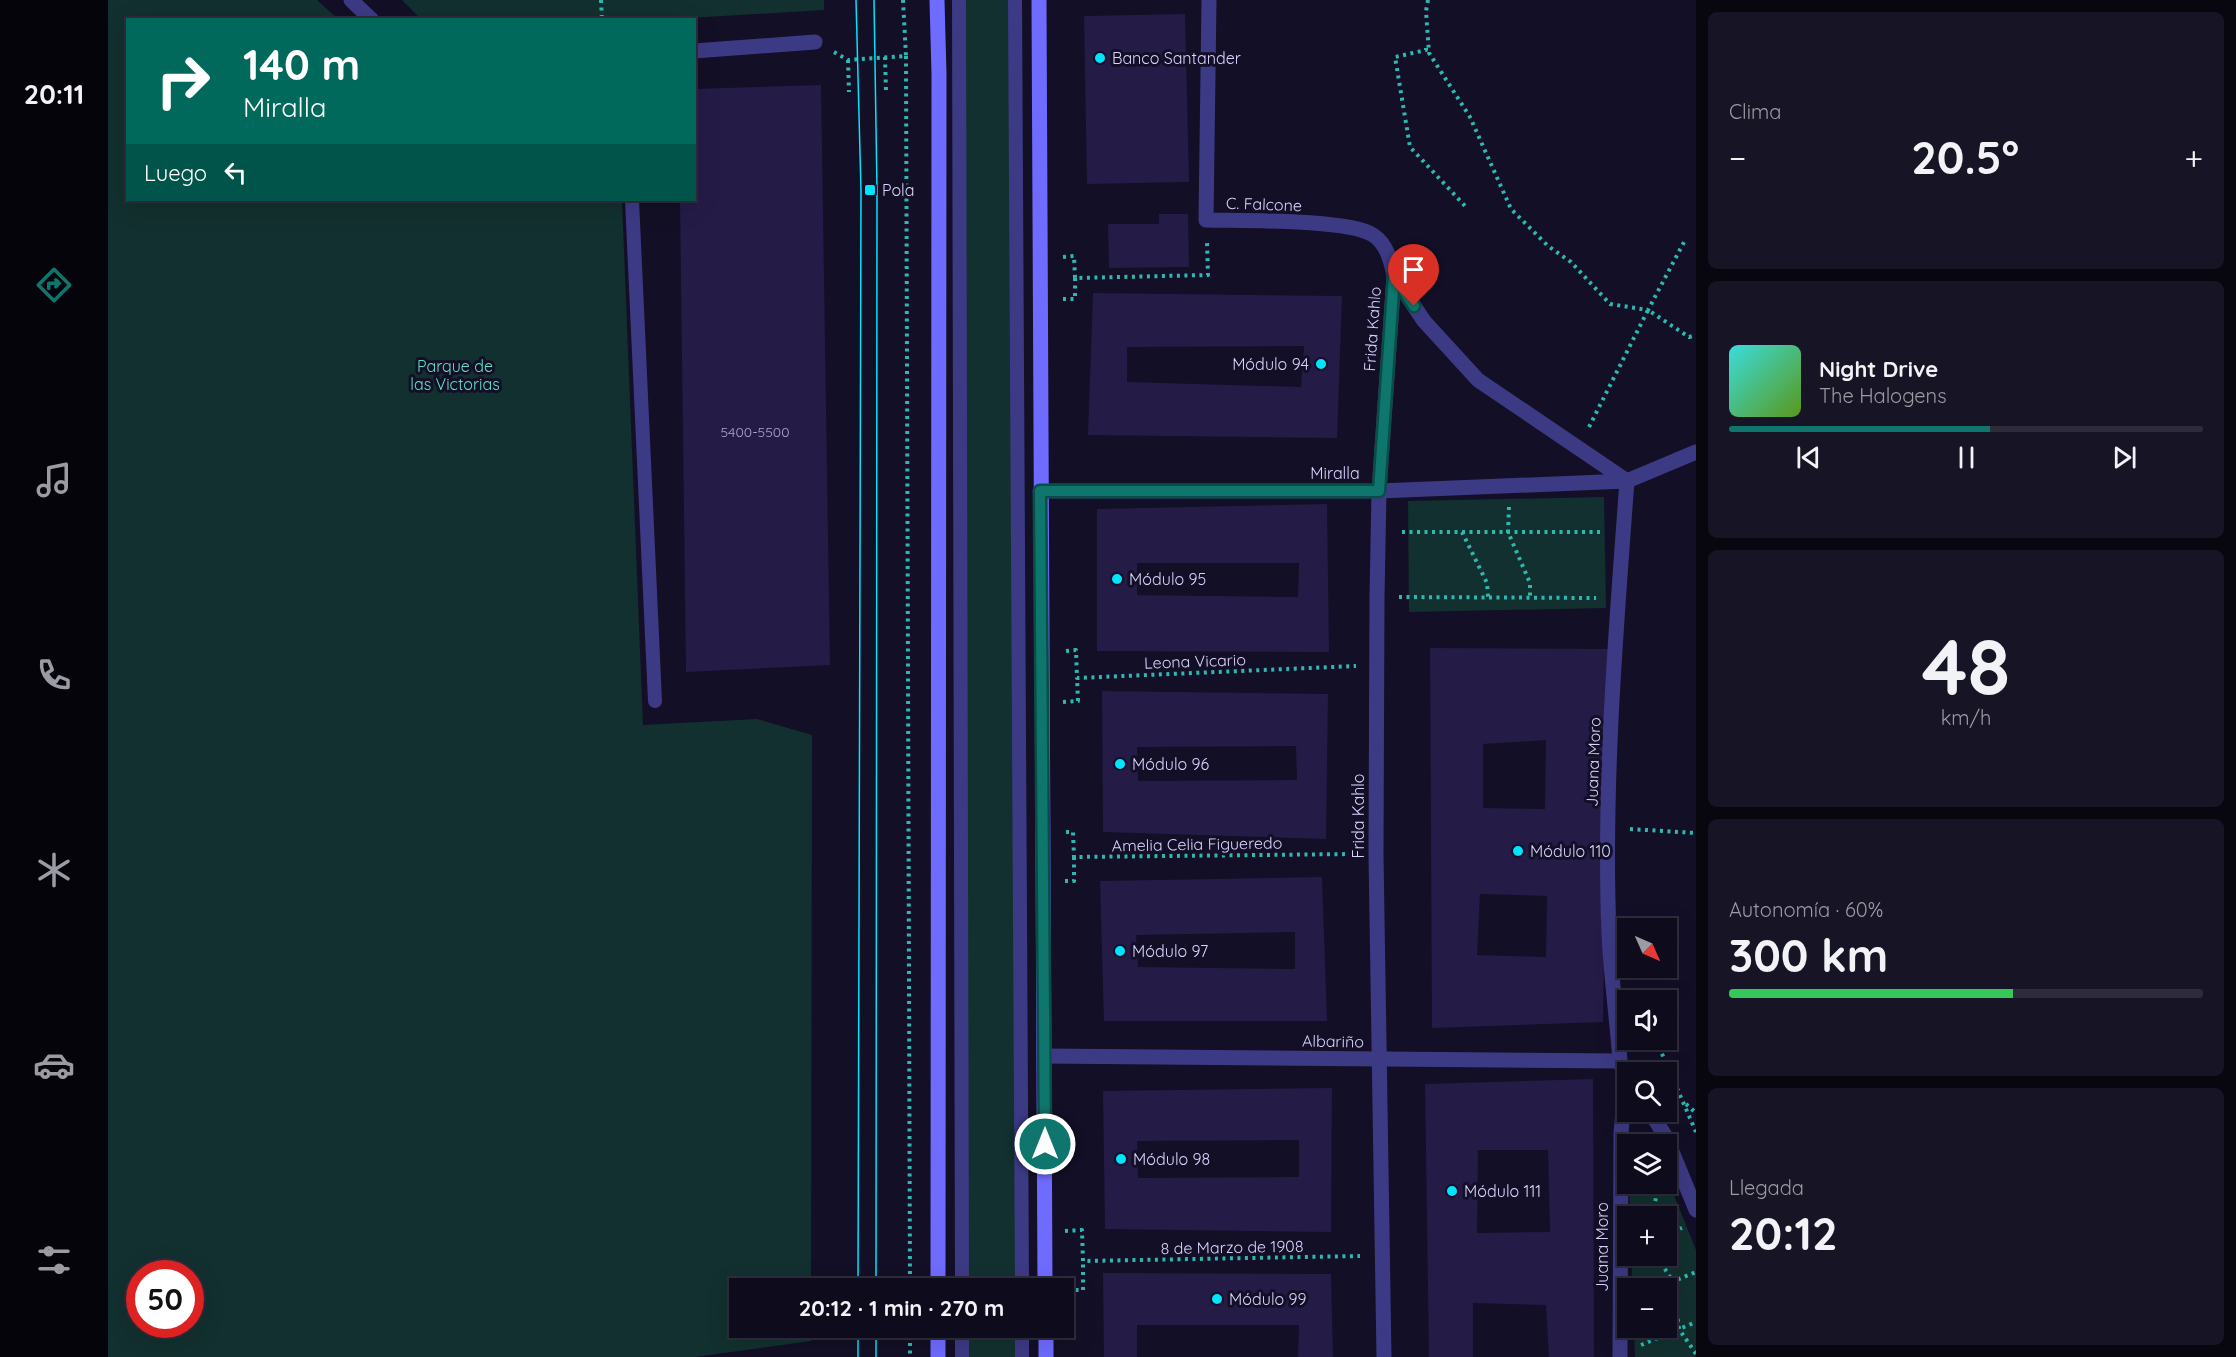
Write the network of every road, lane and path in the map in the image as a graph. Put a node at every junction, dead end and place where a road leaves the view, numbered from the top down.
1 (351, 0) edge
2 (601, 0) edge
3 (903, 0) edge
4 (937, 0) edge
5 (959, 0) edge
6 (1015, 0) edge
7 (1039, 0) edge
8 (1209, 0) edge
9 (1428, 0) edge
10 (1426, 11) junction
11 (370, 18) edge
12 (602, 18) edge
13 (815, 42) joint
14 (696, 51) edge
15 (906, 56) junction
16 (885, 57) junction
17 (848, 60) junction
18 (886, 91) dead end
19 (849, 92) dead end
20 (632, 201) edge
21 (1465, 206) dead end
22 (1206, 220) junction
23 (1684, 242) dead end
24 (1039, 257) junction
25 (1394, 276) junction
26 (1648, 310) junction
27 (1696, 335) edge
28 (1578, 448) junction
29 (1696, 452) edge
30 (1627, 481) junction
31 (1511, 485) junction
32 (1040, 491) junction
33 (1379, 491) junction
34 (1462, 532) junction
35 (1508, 532) junction
36 (1623, 532) junction
37 (1378, 533) junction
38 (1377, 597) junction
39 (1618, 597) junction
40 (1488, 598) junction
41 (1530, 598) junction
42 (1041, 652) junction
43 (1377, 665) junction
44 (655, 701) dead end
45 (1608, 828) junction
46 (1043, 832) junction
47 (1696, 834) edge
48 (1376, 854) junction
49 (1660, 1050) edge
50 (1044, 1056) junction
51 (1378, 1060) junction
52 (1620, 1061) joint
53 (1683, 1102) junction
54 (1696, 1113) edge
55 (1621, 1122) edge
56 (1656, 1122) edge
57 (1696, 1132) edge
58 (1696, 1210) edge
59 (1045, 1231) junction
60 (1382, 1256) junction
61 (1083, 1261) junction
62 (1696, 1272) edge
63 (910, 1278) edge
64 (938, 1278) edge
65 (962, 1278) edge
66 (1022, 1278) edge
67 (1046, 1278) edge
68 (1677, 1280) edge
69 (1074, 1290) edge
70 (1677, 1313) edge
71 (1696, 1322) edge
72 (1679, 1329) junction
73 (910, 1338) edge
74 (938, 1338) edge
75 (962, 1338) edge
76 (1022, 1338) edge
77 (1046, 1338) edge
78 (1696, 1354) edge
79 (1620, 1355) edge
80 (910, 1357) edge
81 (938, 1357) edge
82 (962, 1357) edge
83 (1023, 1357) edge
84 (1046, 1357) edge
85 (1384, 1357) edge

1 - 11 street
2 - 12 path
3 - 15 path
4 - 64 main road
5 - 65 lane
6 - 66 lane
7 - 24 main road
8 - 22 street
9 - 10 path
10 - 21 path
10 - 26 path
13 - 14 street
13 - 17 path
15 - 16 path
15 - 63 path
16 - 17 path
16 - 18 path
17 - 19 path
20 - 44 lane
22 - 24 path, C. Falcone
22 - 25 street, C. Falcone
23 - 26 path
24 - 32 main road
25 - 28 street
25 - 33 street, Frida Kahlo
26 - 27 path
26 - 28 path
28 - 30 street
29 - 30 street, Miralla
30 - 31 street, Miralla
30 - 36 street, Juana Moro
31 - 33 street, Miralla
31 - 35 path
32 - 33 street, Miralla
32 - 42 main road
33 - 37 street, Frida Kahlo
34 - 35 path
34 - 37 path
34 - 40 path
35 - 36 path
35 - 41 path
36 - 39 street, Juana Moro
37 - 38 street, Frida Kahlo
38 - 40 path
38 - 43 street, Frida Kahlo
39 - 41 path
39 - 45 street, Juana Moro
40 - 41 path
42 - 43 path, Leona Vicario
42 - 46 main road
43 - 48 street, Frida Kahlo
45 - 47 path
45 - 52 street, Juana Moro
46 - 48 path, Amelia Celia Figueredo
46 - 50 main road
48 - 51 street, Frida Kahlo
49 - 53 path
50 - 51 street, Albariño
50 - 59 main road
51 - 52 street, Albariño
51 - 60 street, Frida Kahlo
53 - 54 path
53 - 57 path
55 - 79 street, Juana Moro
56 - 58 street
59 - 61 path
59 - 67 main road
60 - 61 path, 8 de Marzo de 1908
60 - 85 street, Frida Kahlo
61 - 69 path
62 - 68 path
70 - 72 path
71 - 72 path
72 - 78 path
72 - 79 path
73 - 80 path
74 - 81 main road
75 - 82 lane
76 - 83 lane
77 - 84 main road

